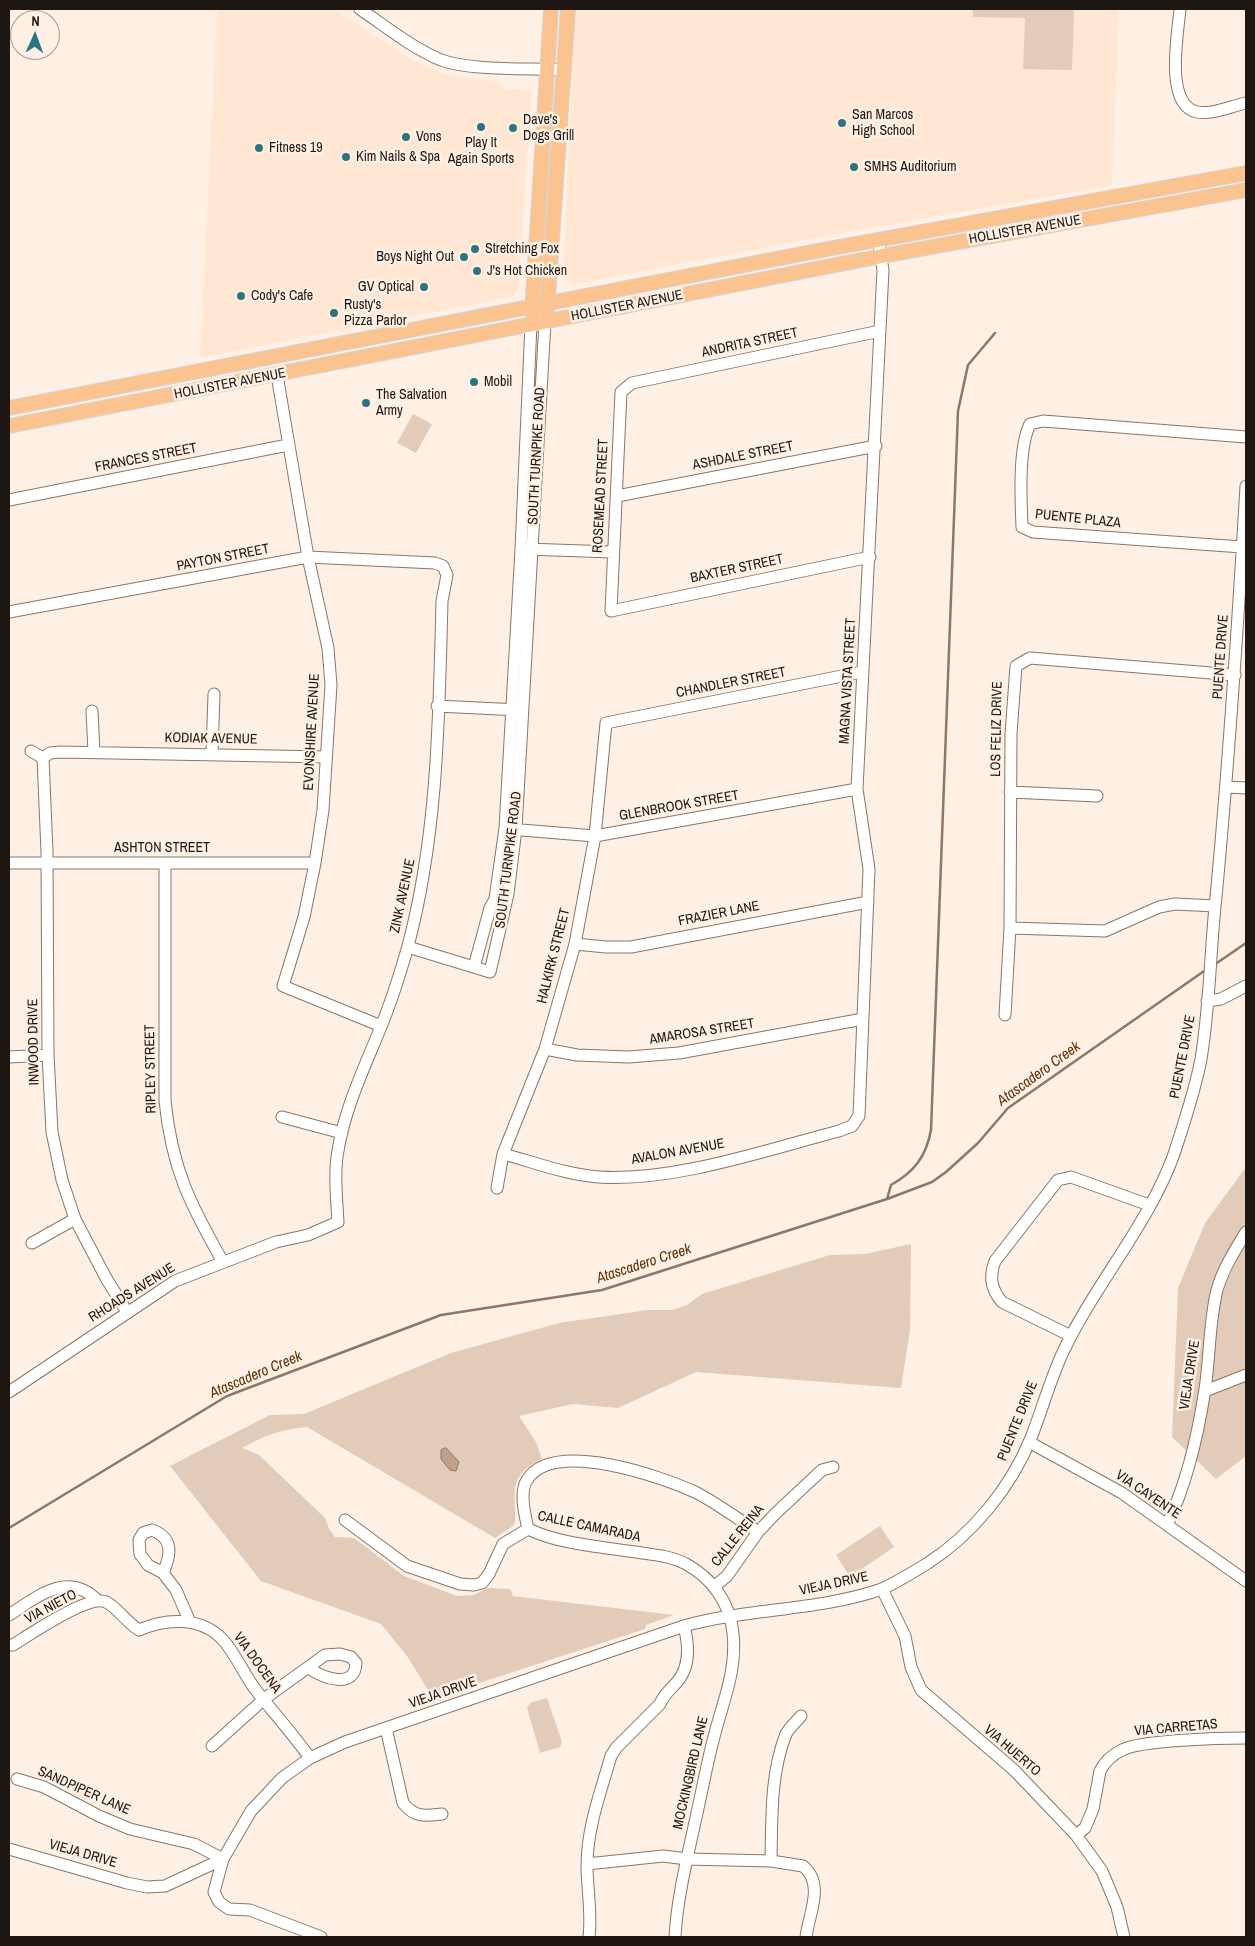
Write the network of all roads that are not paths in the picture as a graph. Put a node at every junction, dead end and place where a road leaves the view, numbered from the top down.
1 (360, 9) edge
2 (551, 9) edge
3 (568, 9) edge
4 (1180, 9) edge
5 (547, 69) junction
6 (564, 70) junction
7 (1246, 103) edge
8 (1246, 172) edge
9 (1246, 190) edge
10 (878, 239) junction
11 (882, 256) junction
12 (548, 303) junction
13 (533, 306) junction
14 (545, 322) junction
15 (531, 324) junction
16 (880, 331) junction
17 (277, 374) junction
18 (627, 386) joint
19 (9, 408) edge
20 (9, 426) edge
21 (1246, 436) edge
22 (288, 445) junction
23 (876, 446) junction
24 (1246, 486) edge
25 (617, 496) junction
26 (9, 500) edge
27 (1242, 547) junction
28 (526, 549) junction
29 (613, 552) junction
30 (308, 557) junction
31 (870, 557) junction
32 (443, 566) joint
33 (1243, 582) edge
34 (610, 611) joint
35 (9, 612) edge
36 (1013, 652) dead end
37 (1022, 661) junction
38 (862, 672) junction
39 (1234, 675) junction
40 (214, 694) dead end
41 (437, 706) junction
42 (92, 710) dead end
43 (512, 710) junction
44 (524, 710) junction
45 (606, 723) joint
46 (31, 751) dead end
47 (94, 752) junction
48 (212, 754) junction
49 (44, 757) junction
50 (326, 757) junction
51 (1226, 787) junction
52 (1246, 788) edge
53 (857, 789) junction
54 (1010, 792) junction
55 (1097, 796) dead end
56 (511, 829) junction
57 (596, 836) junction
58 (9, 862) edge
59 (47, 862) junction
60 (165, 863) junction
61 (315, 864) junction
62 (868, 902) junction
63 (1215, 906) junction
64 (1010, 928) junction
65 (575, 944) junction
66 (408, 947) junction
67 (474, 967) junction
68 (1246, 986) edge
69 (1208, 1001) junction
70 (1005, 1015) dead end
71 (863, 1019) junction
72 (381, 1026) junction
73 (544, 1049) junction
74 (48, 1056) junction
75 (9, 1057) edge
76 (282, 1117) dead end
77 (855, 1122) joint
78 (342, 1133) junction
79 (503, 1154) junction
80 (497, 1188) dead end
81 (1149, 1205) junction
82 (75, 1219) junction
83 (338, 1222) joint
84 (1246, 1232) edge
85 (32, 1243) dead end
86 (223, 1262) junction
87 (127, 1312) junction
88 (1071, 1336) junction
89 (1246, 1375) edge
90 (1205, 1391) junction
91 (9, 1392) edge
92 (1029, 1442) junction
93 (833, 1467) dead end
94 (345, 1520) dead end
95 (1167, 1525) junction
96 (528, 1529) junction
97 (758, 1532) junction
98 (931, 1561) joint
99 (163, 1573) dead end
100 (1246, 1581) edge
101 (715, 1586) junction
102 (882, 1589) junction
103 (98, 1601) junction
104 (9, 1615) edge
105 (729, 1616) junction
106 (190, 1622) junction
107 (158, 1623) joint
108 (684, 1626) junction
109 (9, 1645) edge
110 (309, 1668) dead end
111 (264, 1699) junction
112 (801, 1716) dead end
113 (386, 1728) junction
114 (1246, 1738) edge
115 (212, 1746) dead end
116 (310, 1758) junction
117 (17, 1779) dead end
118 (442, 1814) dead end
119 (1076, 1835) junction
120 (9, 1849) edge
121 (223, 1859) junction
122 (686, 1859) junction
123 (770, 1861) junction
124 (587, 1864) junction
125 (321, 1937) edge
126 (589, 1937) edge
127 (675, 1937) edge
128 (806, 1937) edge
129 (1124, 1937) edge

1 - 5 street
2 - 5 main road, SOUTH TURNPIKE ROAD
3 - 6 main road, SOUTH TURNPIKE ROAD
4 - 7 street
5 - 6 street
5 - 13 main road, SOUTH TURNPIKE ROAD
6 - 12 main road, SOUTH TURNPIKE ROAD
8 - 10 main road, HOLLISTER AVENUE
9 - 11 main road, HOLLISTER AVENUE
10 - 11 street, MAGNA VISTA STREET
10 - 12 main road, HOLLISTER AVENUE
11 - 14 main road, HOLLISTER AVENUE
11 - 16 street, MAGNA VISTA STREET
12 - 13 main road, HOLLISTER AVENUE
12 - 14 main road, SOUTH TURNPIKE ROAD
13 - 15 main road, SOUTH TURNPIKE ROAD
13 - 19 main road, HOLLISTER AVENUE
14 - 15 main road, HOLLISTER AVENUE
14 - 28 street, SOUTH TURNPIKE ROAD
15 - 17 main road, HOLLISTER AVENUE
15 - 28 street, SOUTH TURNPIKE ROAD
16 - 18 street, ANDRITA STREET
16 - 23 street, MAGNA VISTA STREET
17 - 20 main road, HOLLISTER AVENUE
17 - 22 street, EVONSHIRE AVENUE
18 - 25 street, ROSEMEAD STREET
21 - 27 street, PUENTE PLAZA
22 - 26 street, FRANCES STREET
22 - 30 street, EVONSHIRE AVENUE
23 - 25 street, ASHDALE STREET
23 - 31 street, MAGNA VISTA STREET
24 - 27 street, PUENTE DRIVE
25 - 29 street, ROSEMEAD STREET
27 - 33 street, PUENTE DRIVE
28 - 29 street
28 - 43 street, SOUTH TURNPIKE ROAD
28 - 44 street, SOUTH TURNPIKE ROAD
29 - 34 street, ROSEMEAD STREET
30 - 32 street, PAYTON STREET
30 - 35 street, PAYTON STREET
30 - 50 street, EVONSHIRE AVENUE
31 - 34 street, BAXTER STREET
31 - 38 street, MAGNA VISTA STREET
32 - 41 street, ZINK AVENUE
33 - 39 street, PUENTE DRIVE
36 - 37 street
37 - 39 street
37 - 54 street, LOS FELIZ DRIVE
38 - 45 street, CHANDLER STREET
38 - 53 street, MAGNA VISTA STREET
39 - 51 street, PUENTE DRIVE
40 - 48 street
41 - 43 street
41 - 66 street, ZINK AVENUE
42 - 47 street
43 - 44 street
43 - 56 street, SOUTH TURNPIKE ROAD
44 - 56 street, SOUTH TURNPIKE ROAD
45 - 57 street, HALKIRK STREET
46 - 49 street
47 - 48 street, KODIAK AVENUE
47 - 49 street, KODIAK AVENUE
48 - 50 street, KODIAK AVENUE
49 - 59 street, INWOOD DRIVE
50 - 61 street, EVONSHIRE AVENUE
51 - 52 street
51 - 63 street, PUENTE DRIVE
53 - 57 street, GLENBROOK STREET
53 - 62 street, MAGNA VISTA STREET
54 - 55 street
54 - 64 street, LOS FELIZ DRIVE
56 - 57 street, GLENBROOK STREET
56 - 67 street, SOUTH TURNPIKE ROAD
56 - 67 street, SOUTH TURNPIKE ROAD
57 - 65 street, HALKIRK STREET
58 - 59 street, ASHTON STREET
59 - 60 street, ASHTON STREET
59 - 74 street, INWOOD DRIVE
60 - 61 street, ASHTON STREET
60 - 86 street, RIPLEY STREET
61 - 72 street, EVONSHIRE AVENUE
62 - 65 street, FRAZIER LANE
62 - 71 street, MAGNA VISTA STREET
63 - 64 street
63 - 69 street, PUENTE DRIVE
64 - 70 street, LOS FELIZ DRIVE
65 - 73 street, HALKIRK STREET
66 - 67 street
66 - 72 street, ZINK AVENUE
68 - 69 street
69 - 81 street, PUENTE DRIVE
71 - 73 street, AMAROSA STREET
71 - 77 street, MAGNA VISTA STREET
72 - 78 street, ZINK AVENUE
73 - 79 street, HALKIRK STREET
74 - 75 street
74 - 82 street, INWOOD DRIVE
76 - 78 street
77 - 79 street, AVALON AVENUE
78 - 83 street, ZINK AVENUE
79 - 80 street, HALKIRK STREET
81 - 88 street, PUENTE DRIVE
81 - 88 street
82 - 85 street
82 - 87 street, INWOOD DRIVE
83 - 86 street, RHOADS AVENUE
84 - 90 street, VIEJA DRIVE
86 - 87 street, RHOADS AVENUE
87 - 91 street, RHOADS AVENUE
88 - 92 street, PUENTE DRIVE
89 - 90 street
90 - 95 street, VIEJA DRIVE
92 - 95 street, VIA CAYENTE
92 - 98 street, PUENTE DRIVE
93 - 97 street, CALLE REINA
94 - 96 street, CALLE CAMARADA
95 - 100 street, VIA CAYENTE
96 - 97 street
96 - 101 street, CALLE CAMARADA
97 - 101 street, CALLE REINA
98 - 102 street, VIEJA DRIVE
99 - 106 street
101 - 105 street, CALLE REINA
102 - 105 street, VIEJA DRIVE
102 - 119 street, VIA HUERTO
103 - 104 street
103 - 107 street, VIA NIETO
103 - 109 street, VIA NIETO
105 - 108 street, VIEJA DRIVE
105 - 122 street, MOCKINGBIRD LANE
106 - 107 street, VIA DOCENA
106 - 111 street, VIA DOCENA
108 - 113 street, VIEJA DRIVE
108 - 124 street
110 - 111 street
111 - 115 street
111 - 116 street, VIA DOCENA
112 - 123 street
113 - 116 street, VIEJA DRIVE
113 - 118 street
114 - 119 street, VIA CARRETAS
116 - 121 street, VIEJA DRIVE
117 - 121 street, SANDPIPER LANE
119 - 129 street, VIA HUERTO
120 - 121 street, VIEJA DRIVE
121 - 125 street
122 - 123 street
122 - 124 street
122 - 127 street, MOCKINGBIRD LANE
123 - 128 street
124 - 126 street

